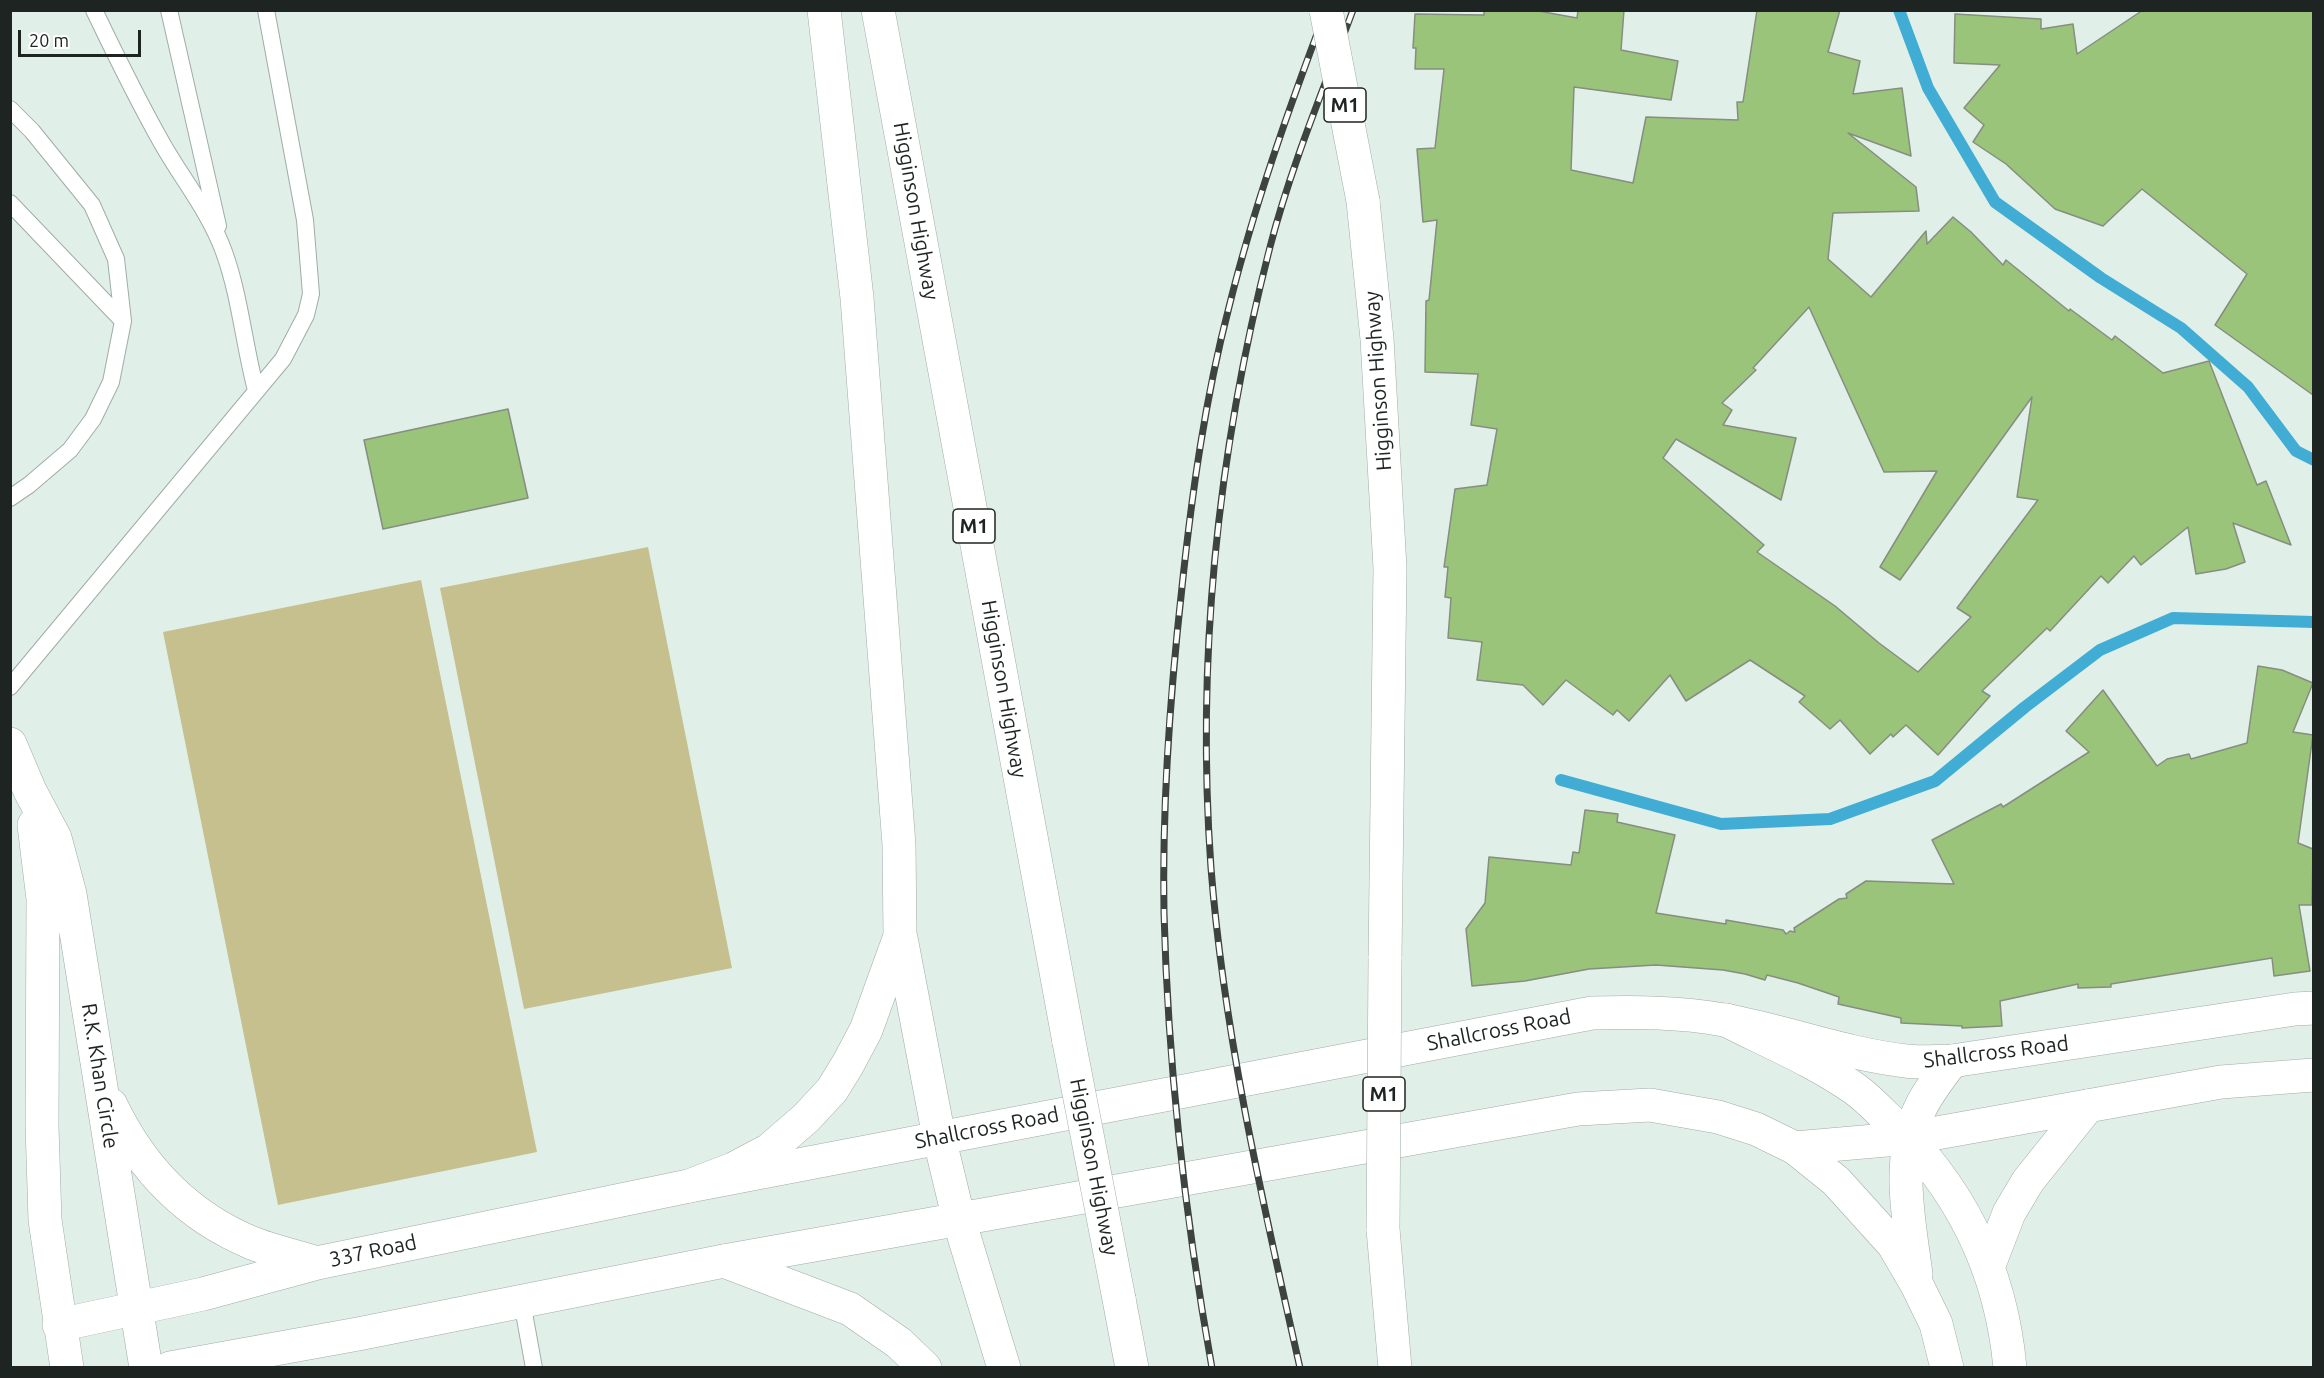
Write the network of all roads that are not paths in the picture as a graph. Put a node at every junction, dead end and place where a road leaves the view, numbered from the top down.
1 (93, 10) edge
2 (170, 10) edge
3 (266, 10) edge
4 (824, 10) edge
5 (878, 10) edge
6 (1326, 10) edge
7 (10, 109) edge
8 (10, 202) edge
9 (223, 250) junction
10 (123, 321) junction
11 (256, 390) junction
12 (10, 498) edge
13 (10, 687) edge
14 (10, 744) edge
15 (30, 791) junction
16 (900, 936) junction
17 (2313, 1008) edge
18 (1726, 1020) junction
19 (1952, 1061) junction
20 (2313, 1075) edge
21 (100, 1082) junction
22 (2088, 1106) junction
23 (939, 1137) junction
24 (1909, 1138) junction
25 (1795, 1148) junction
26 (689, 1186) junction
27 (959, 1220) junction
28 (724, 1261) junction
29 (317, 1263) junction
30 (1989, 1265) junction
31 (1917, 1285) junction
32 (522, 1302) junction
33 (138, 1309) junction
34 (59, 1325) junction
35 (358, 1334) junction
36 (1396, 1365) edge
37 (67, 1368) edge
38 (146, 1368) edge
39 (170, 1368) edge
40 (288, 1368) edge
41 (534, 1368) edge
42 (925, 1368) edge
43 (1004, 1368) edge
44 (1132, 1368) edge
45 (1947, 1368) edge
46 (2010, 1368) edge

1 - 9 lane
2 - 9 lane
3 - 11 lane
4 - 16 main road
5 - 44 main road, Higginson Highway / M1, bridge
6 - 36 main road, Higginson Highway / M1, bridge
7 - 10 lane
8 - 10 lane
9 - 11 lane
10 - 12 lane
11 - 13 lane
14 - 15 main road, R.K. Khan Circle
15 - 21 main road, R.K. Khan Circle
15 - 34 main road, R.K. Khan Circle
16 - 23 main road
16 - 26 main road
17 - 19 main road, Shallcross Road
18 - 19 main road, Shallcross Road
18 - 23 main road, Shallcross Road
18 - 24 main road
19 - 24 main road
20 - 22 main road
21 - 29 main road
21 - 33 main road, R.K. Khan Circle
22 - 24 main road
22 - 30 main road
23 - 26 main road, Shallcross Road
23 - 27 main road
24 - 25 main road
24 - 30 main road
24 - 31 main road
25 - 27 main road
25 - 31 main road
26 - 29 main road, 337 Road
27 - 28 main road
27 - 43 main road
28 - 32 main road
28 - 42 main road
29 - 33 main road, 337 Road
30 - 46 main road
31 - 45 main road
32 - 35 main road
32 - 41 lane
33 - 34 main road, 337 Road
33 - 38 main road, R.K. Khan Circle
34 - 37 main road, R.K. Khan Circle
35 - 39 main road
35 - 40 main road

